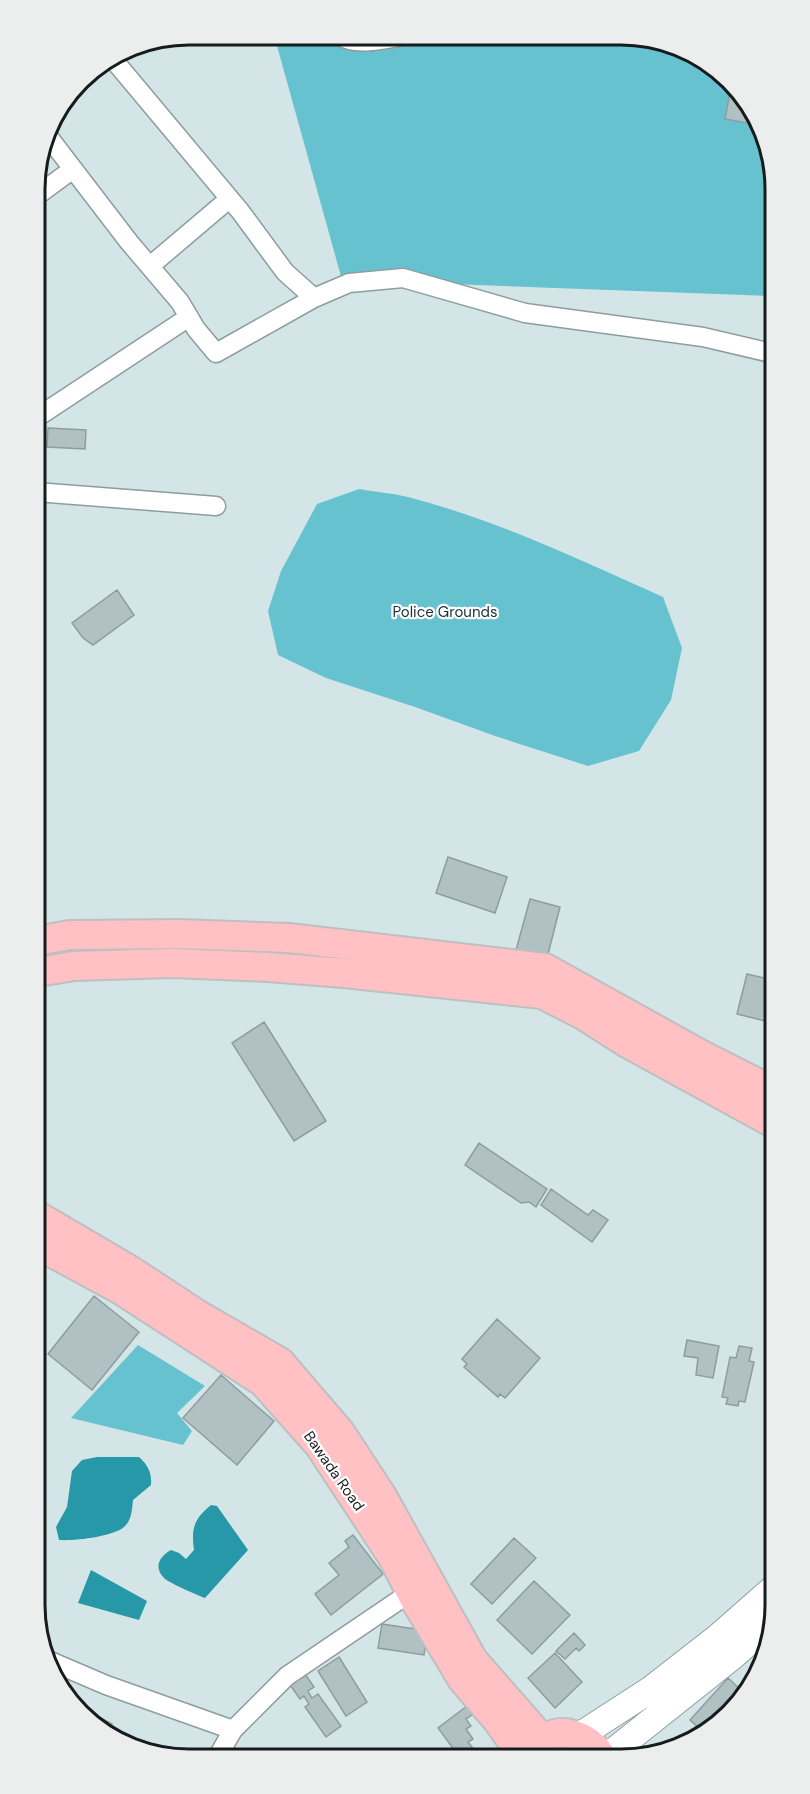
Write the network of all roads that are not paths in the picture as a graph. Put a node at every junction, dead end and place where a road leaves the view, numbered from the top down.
1 (352, 45) edge
2 (374, 45) edge
3 (117, 64) edge
4 (53, 144) edge
5 (73, 169) junction
6 (45, 190) edge
7 (229, 199) junction
8 (150, 266) junction
9 (314, 298) junction
10 (189, 317) junction
11 (765, 352) edge
12 (45, 412) edge
13 (45, 493) edge
14 (216, 506) dead end
15 (45, 940) edge
16 (45, 971) edge
17 (543, 981) junction
18 (765, 1087) edge
19 (765, 1119) edge
20 (45, 1220) edge
21 (45, 1248) edge
22 (411, 1592) junction
23 (765, 1596) edge
24 (762, 1630) edge
25 (58, 1664) edge
26 (233, 1730) junction
27 (579, 1736) junction
28 (222, 1749) edge
29 (531, 1749) edge
30 (531, 1749) edge
31 (533, 1749) edge
32 (597, 1749) edge
33 (616, 1749) edge

1 - 2 lane
3 - 7 street
4 - 5 street
5 - 6 street
5 - 8 street
7 - 8 street
7 - 9 street
8 - 10 street
9 - 10 street
9 - 11 street
10 - 12 street
13 - 14 street
15 - 17 main road
16 - 17 main road
17 - 18 main road
17 - 19 main road
20 - 29 main road
21 - 22 main road, Bawada Road
22 - 26 street
22 - 30 main road, Bawada Road
23 - 27 main road
24 - 33 main road
25 - 26 street
26 - 28 street
27 - 31 main road
27 - 32 main road

